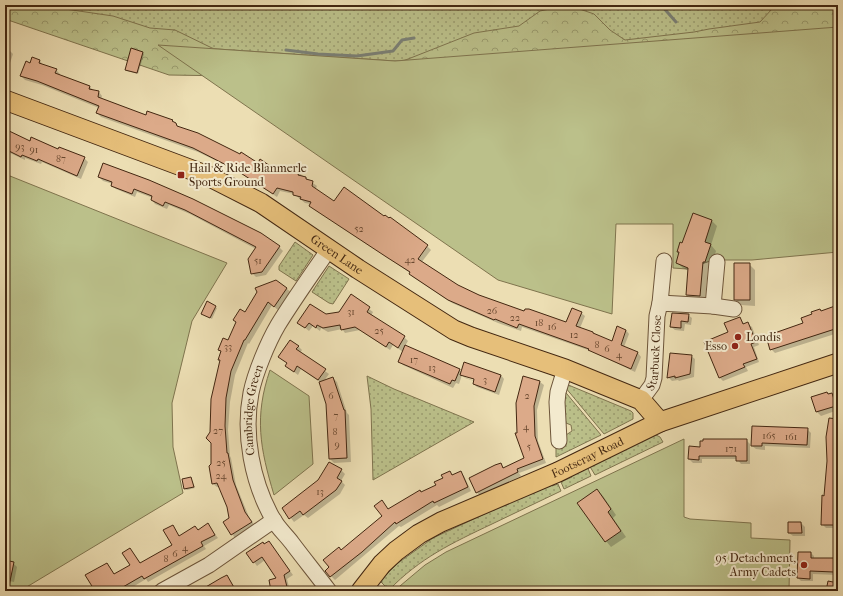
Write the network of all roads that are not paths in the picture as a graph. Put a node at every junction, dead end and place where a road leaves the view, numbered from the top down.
1 (5, 100) edge
2 (329, 249) junction
3 (664, 261) dead end
4 (717, 262) dead end
5 (660, 302) junction
6 (713, 306) junction
7 (734, 309) dead end
8 (837, 367) edge
9 (565, 369) junction
10 (641, 400) junction
11 (660, 422) junction
12 (559, 442) dead end
13 (274, 520) junction
14 (162, 591) edge
15 (329, 591) edge
16 (360, 591) edge

1 - 2 main road, Green Lane
2 - 9 main road, Green Lane
2 - 13 street, Cambridge Green
3 - 5 street, Starbuck Close
4 - 6 street
5 - 6 street, Starbuck Close
5 - 10 street, Starbuck Close
6 - 7 street, Starbuck Close
8 - 11 main road, Footscray Road
9 - 10 main road, Green Lane
9 - 12 street
10 - 11 main road, Green Lane
11 - 16 main road, Footscray Road
13 - 14 street
13 - 15 street, Cambridge Green

